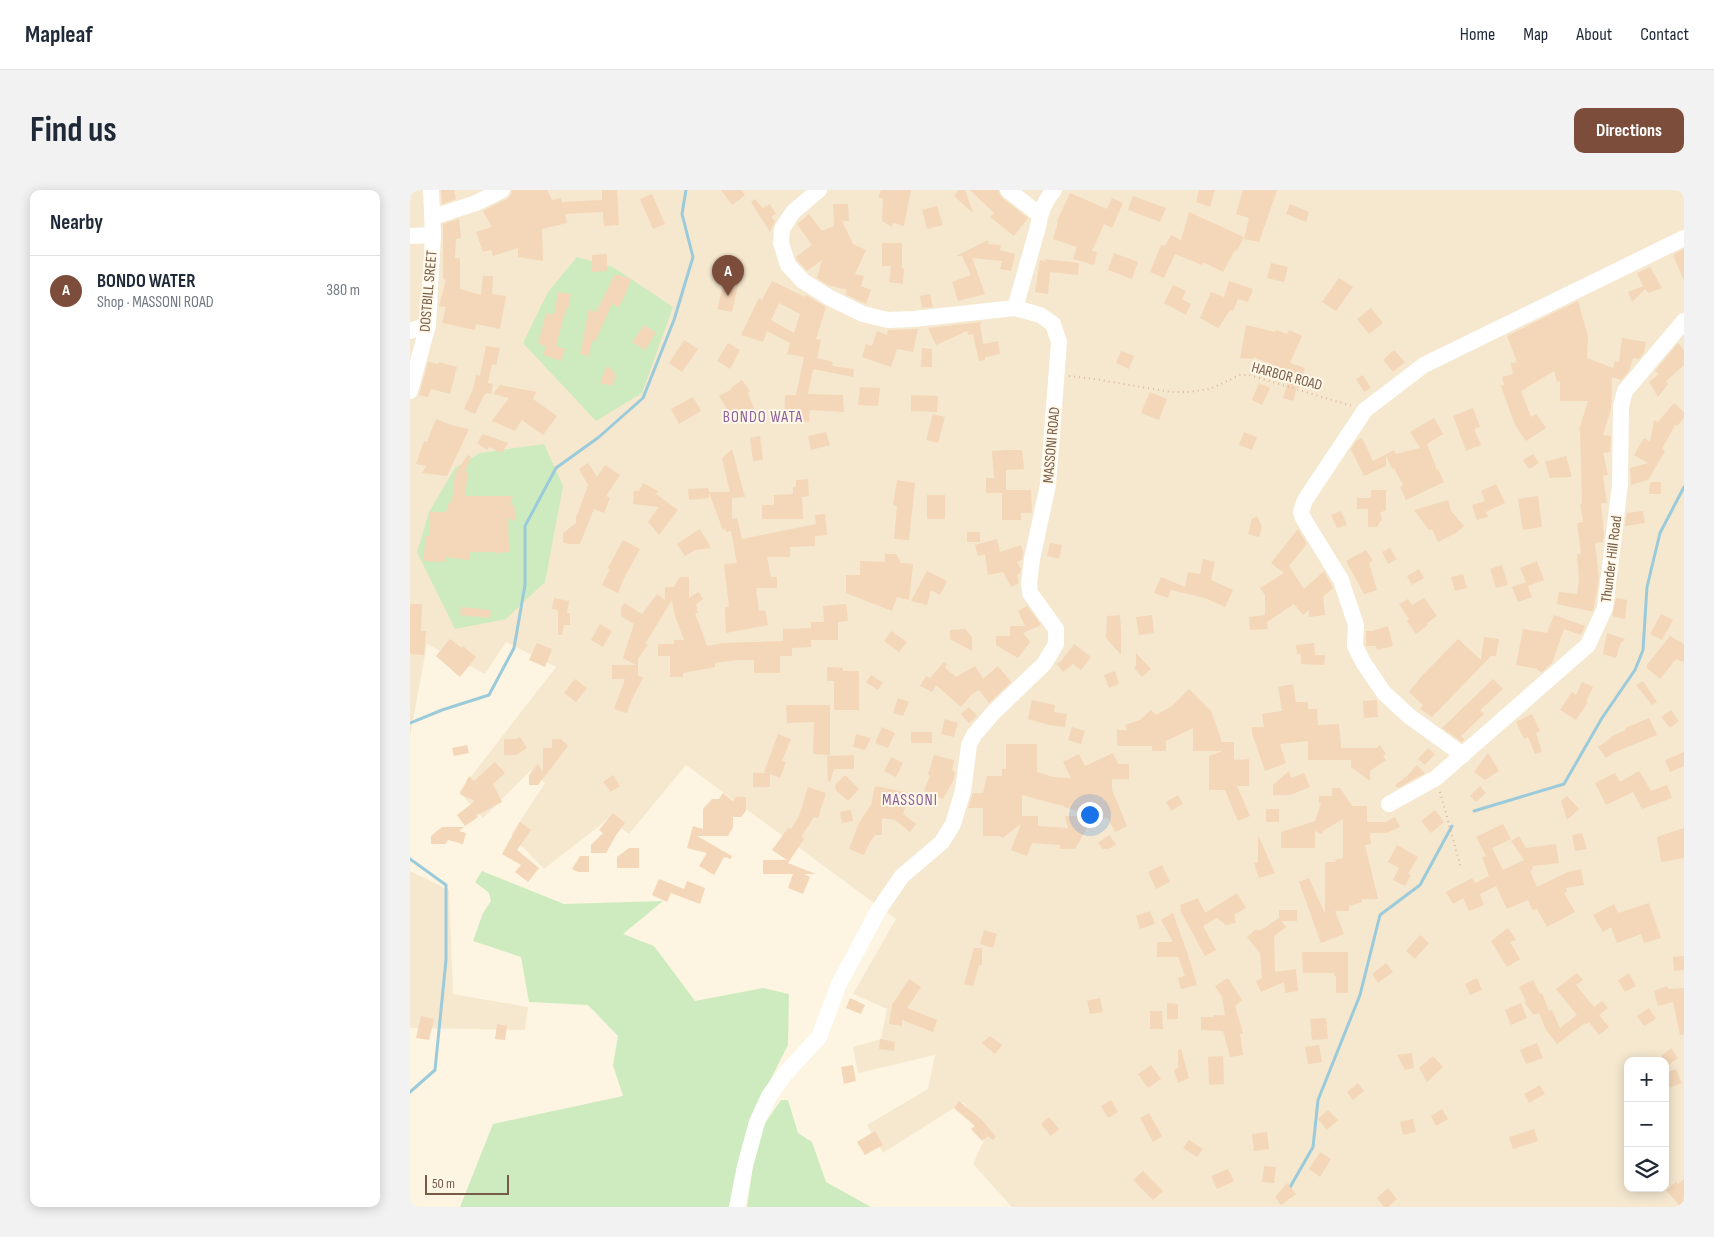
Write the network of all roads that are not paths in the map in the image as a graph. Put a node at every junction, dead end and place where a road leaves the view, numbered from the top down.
1 (431, 190) edge
2 (502, 190) edge
3 (819, 190) edge
4 (1008, 190) edge
5 (1054, 190) edge
6 (1040, 215) junction
7 (433, 217) junction
8 (433, 235) junction
9 (410, 236) edge
10 (1684, 238) edge
11 (1015, 308) junction
12 (1684, 320) edge
13 (428, 325) junction
14 (410, 331) edge
15 (410, 391) edge
16 (1463, 755) junction
17 (1389, 804) dead end
18 (737, 1207) edge

1 - 7 street, DOSTBILL SREET
2 - 7 street
3 - 11 street, MASSONI ROAD
4 - 6 street
5 - 6 street
6 - 11 street
7 - 8 street, DOSTBILL SREET
8 - 9 street
8 - 13 street, DOSTBILL SREET
10 - 16 street
11 - 18 street, MASSONI ROAD
12 - 16 street, Thunder Hill Road
13 - 14 street
13 - 15 street, DOSTBILL SREET
16 - 17 street, Thunder Hill Road

